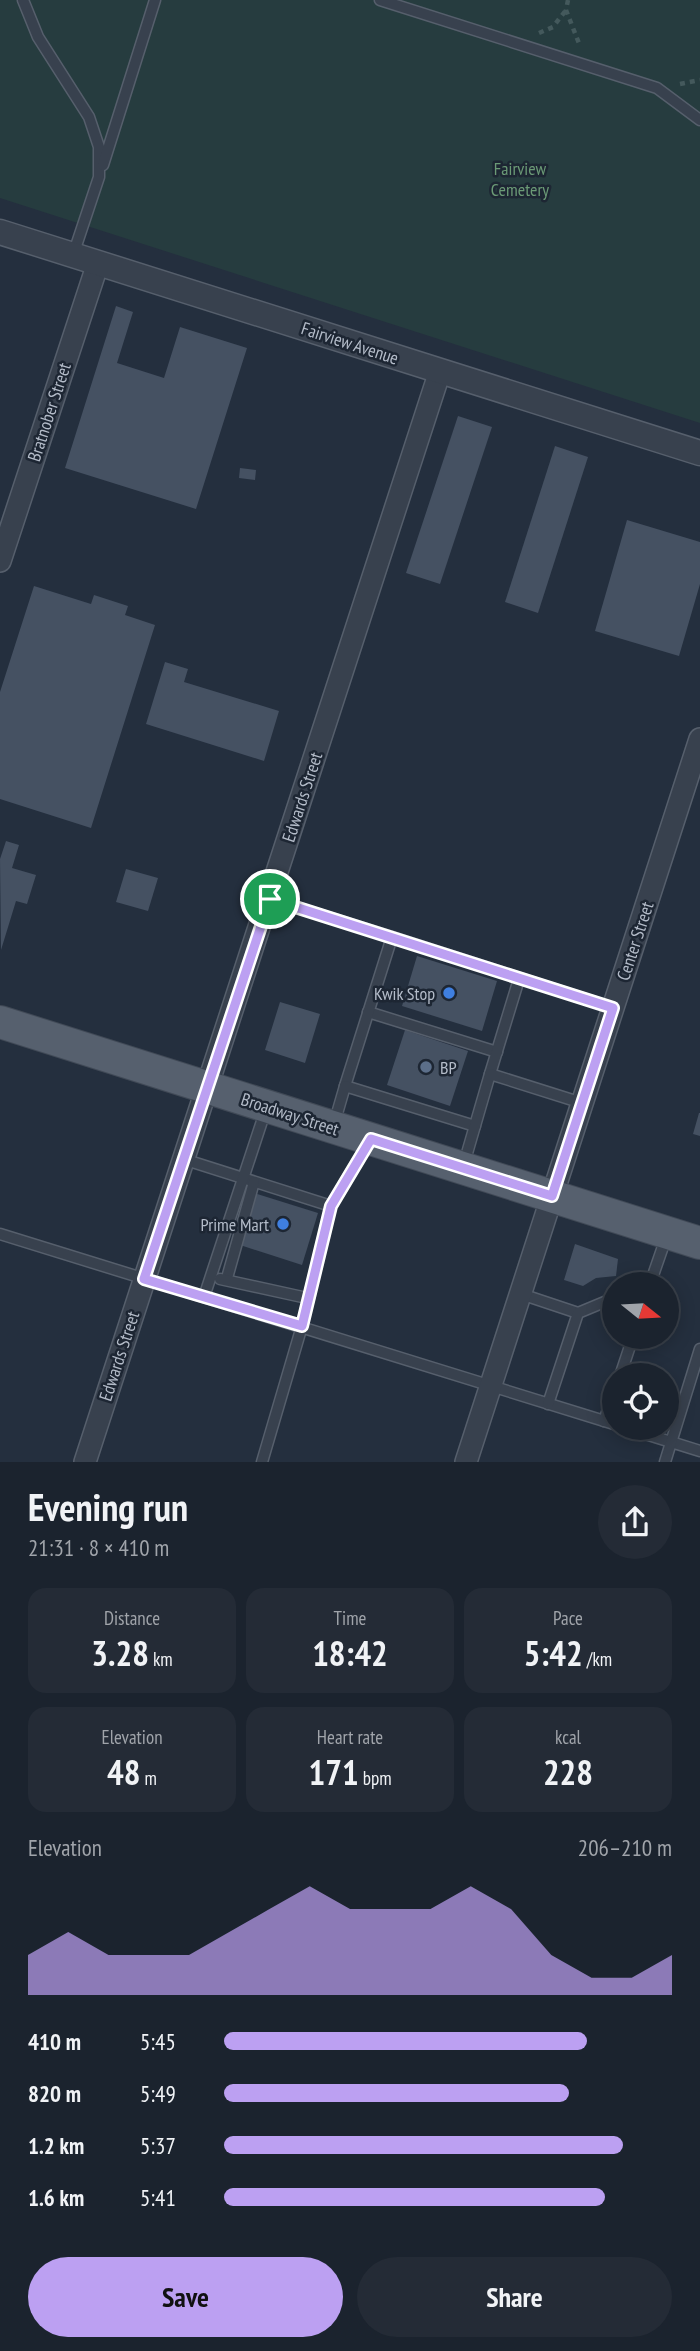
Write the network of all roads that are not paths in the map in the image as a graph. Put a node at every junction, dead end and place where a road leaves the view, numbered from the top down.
1 (23, 0) edge
2 (155, 0) edge
3 (380, 0) edge
4 (700, 120) edge
5 (99, 177) junction
6 (0, 232) edge
7 (73, 255) junction
8 (97, 263) junction
9 (440, 371) junction
10 (700, 453) edge
11 (0, 561) edge
12 (700, 739) edge
13 (270, 899) junction
14 (392, 937) junction
15 (519, 979) junction
16 (613, 1008) junction
17 (368, 1012) junction
18 (0, 1022) edge
19 (497, 1052) junction
20 (490, 1074) junction
21 (345, 1086) junction
22 (206, 1087) junction
23 (582, 1103) junction
24 (267, 1106) junction
25 (475, 1126) junction
26 (333, 1128) junction
27 (371, 1139) junction
28 (183, 1159) junction
29 (463, 1168) junction
30 (249, 1180) junction
31 (552, 1196) junction
32 (331, 1206) junction
33 (668, 1232) junction
34 (0, 1234) edge
35 (700, 1243) edge
36 (652, 1272) edge
37 (227, 1278) junction
38 (144, 1279) junction
39 (211, 1280) junction
40 (521, 1294) junction
41 (204, 1297) junction
42 (307, 1298) junction
43 (602, 1303) edge
44 (579, 1313) junction
45 (302, 1326) junction
46 (700, 1349) edge
47 (491, 1386) junction
48 (548, 1404) junction
49 (602, 1421) edge
50 (665, 1440) edge
51 (671, 1442) junction
52 (700, 1451) edge
53 (85, 1462) edge
54 (262, 1462) edge
55 (466, 1462) edge
56 (665, 1462) edge

1 - 5 lane
2 - 5 lane
3 - 4 lane
5 - 7 lane
6 - 7 street, Fairview Avenue
7 - 8 street, Fairview Avenue
8 - 9 street, Fairview Avenue
8 - 11 street, Bratnober Street
9 - 10 street, Fairview Avenue
9 - 13 street, Edwards Street
12 - 16 street, Center Street
13 - 14 lane
13 - 22 street, Edwards Street
14 - 15 lane
14 - 17 lane
15 - 16 lane
15 - 19 lane
16 - 23 street, Center Street
17 - 19 lane
17 - 21 lane
18 - 22 main road, Broadway Street
19 - 20 lane
20 - 23 lane
20 - 25 lane
21 - 25 lane
21 - 26 lane
22 - 24 main road, Broadway Street
22 - 28 street, Edwards Street
23 - 31 street, Center Street
24 - 26 main road, Broadway Street
24 - 30 lane
25 - 29 lane
26 - 27 main road, Broadway Street
27 - 29 main road, Broadway Street
27 - 32 lane
28 - 30 lane
28 - 38 street, Edwards Street
29 - 31 main road, Broadway Street
30 - 32 lane
30 - 37 lane
30 - 39 lane
31 - 33 main road, Broadway Street
31 - 40 street, Center Street
32 - 42 lane
33 - 35 main road, Broadway Street
33 - 36 lane
34 - 38 lane
37 - 39 lane
37 - 42 lane
38 - 41 lane
38 - 53 street, Edwards Street
39 - 41 lane
40 - 44 lane
40 - 47 street, Center Street
41 - 45 lane
42 - 45 lane
43 - 44 lane
44 - 48 lane
45 - 47 lane
45 - 54 lane
46 - 51 lane
47 - 48 lane
47 - 55 street, Center Street
48 - 49 lane
50 - 51 lane
51 - 52 lane
51 - 56 lane

